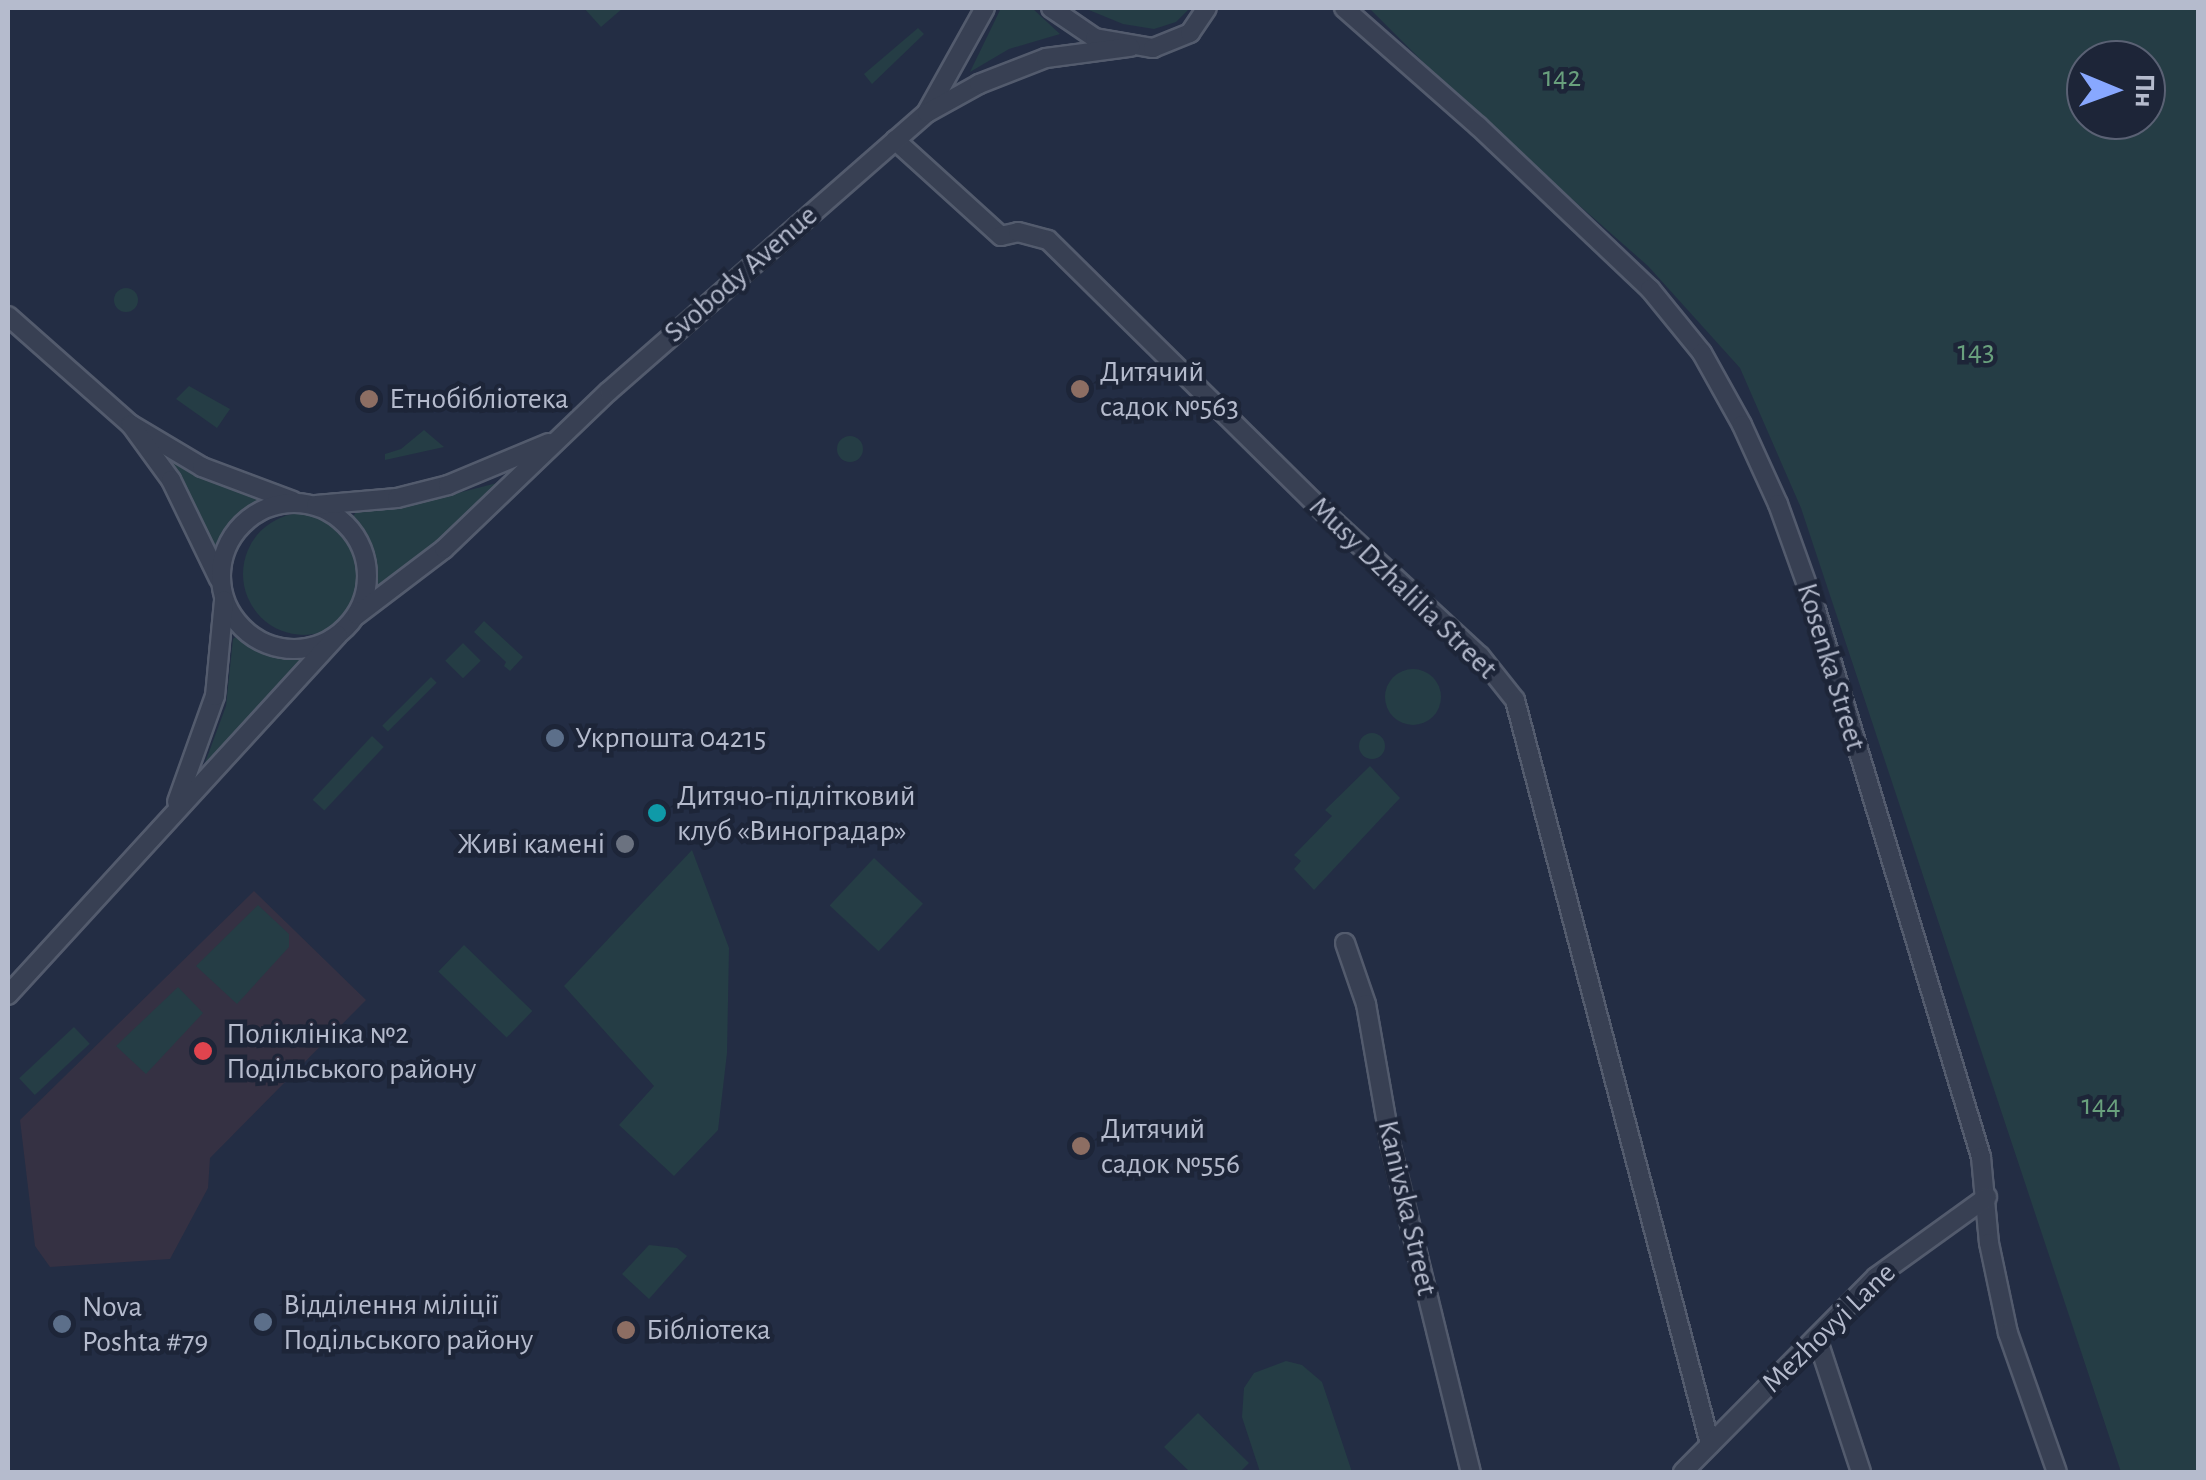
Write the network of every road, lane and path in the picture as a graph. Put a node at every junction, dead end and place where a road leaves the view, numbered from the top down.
1 (985, 8) edge
2 (1052, 8) edge
3 (1207, 8) edge
4 (1344, 8) edge
5 (1130, 48) junction
6 (927, 113) junction
7 (896, 140) junction
8 (8, 316) edge
9 (130, 424) junction
10 (558, 438) junction
11 (305, 504) junction
12 (223, 592) junction
13 (357, 616) junction
14 (338, 636) junction
15 (172, 814) junction
16 (1345, 943) dead end
17 (8, 996) edge
18 (1987, 1197) junction
19 (1818, 1338) junction
20 (1710, 1444) junction
21 (1471, 1472) edge
22 (1683, 1472) edge
23 (1860, 1472) edge
24 (2057, 1472) edge

1 - 6 street, Svobody Avenue
2 - 5 street
3 - 5 street, Svobody Avenue
4 - 18 street, Kosenka Street
5 - 6 street, Svobody Avenue
6 - 7 street, Svobody Avenue
7 - 10 street, Svobody Avenue
7 - 20 street, Musy Dzhalilia Street
8 - 9 street
9 - 11 street
9 - 12 street
10 - 11 street, Svobody Avenue
10 - 13 street, Svobody Avenue
11 - 12 street
11 - 13 street
12 - 14 street
12 - 15 street
13 - 14 street
14 - 15 street
15 - 17 street
16 - 21 street, Kanivska Street
18 - 19 street, Mezhovyi Lane
18 - 24 street, Kosenka Street
19 - 20 street, Mezhovyi Lane
19 - 23 street
20 - 22 street, Mezhovyi Lane

